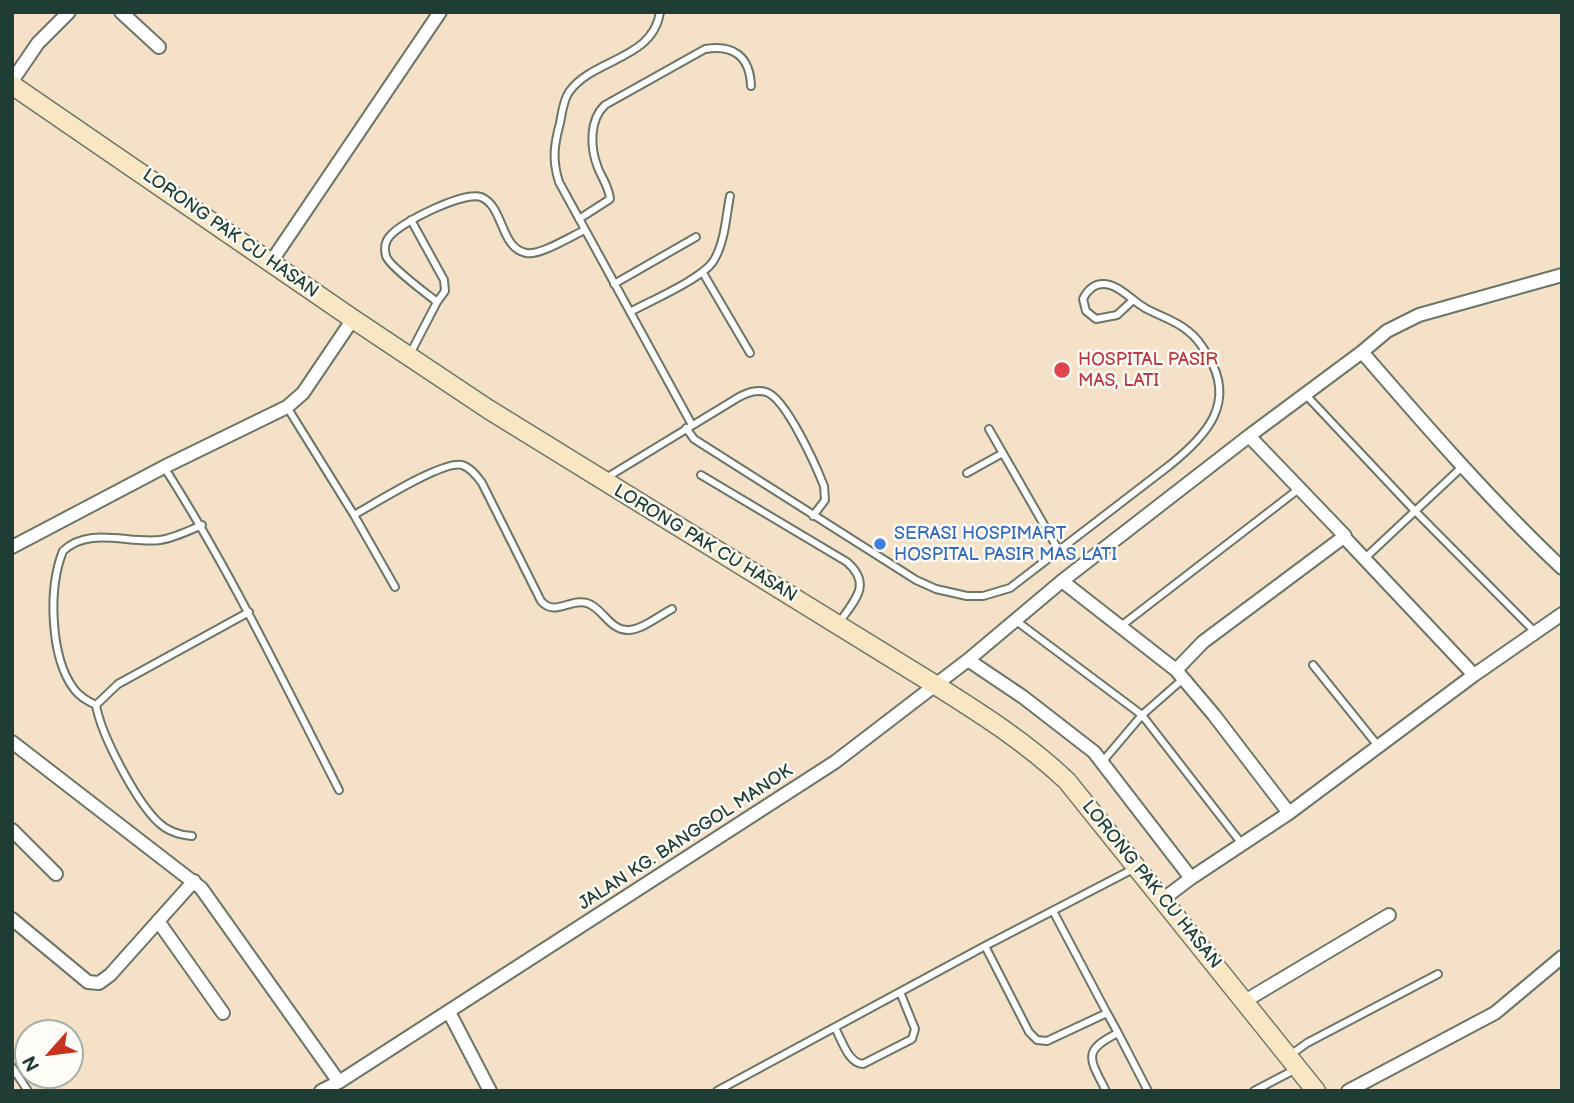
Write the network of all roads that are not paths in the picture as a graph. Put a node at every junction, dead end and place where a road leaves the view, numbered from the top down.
1 (69, 12) edge
2 (121, 12) edge
3 (440, 12) edge
4 (660, 12) edge
5 (159, 47) dead end
6 (12, 83) edge
7 (751, 86) dead end
8 (730, 195) dead end
9 (579, 219) junction
10 (411, 220) junction
11 (584, 230) junction
12 (696, 237) dead end
13 (271, 262) junction
14 (703, 273) junction
15 (1562, 275) edge
16 (614, 284) junction
17 (1132, 301) junction
18 (437, 302) junction
19 (630, 312) junction
20 (353, 319) junction
21 (1362, 352) junction
22 (750, 353) dead end
23 (409, 356) junction
24 (1305, 394) junction
25 (287, 407) junction
26 (689, 426) junction
27 (989, 429) dead end
28 (1250, 436) junction
29 (1003, 453) junction
30 (1463, 466) junction
31 (164, 467) junction
32 (967, 473) dead end
33 (701, 475) dead end
34 (601, 481) junction
35 (1300, 488) junction
36 (1415, 511) junction
37 (354, 515) junction
38 (813, 516) junction
39 (202, 525) junction
40 (1344, 537) junction
41 (12, 547) edge
42 (1059, 551) junction
43 (1364, 559) junction
44 (1562, 568) edge
45 (1062, 581) junction
46 (395, 587) dead end
47 (672, 609) dead end
48 (249, 612) junction
49 (1562, 614) edge
50 (1015, 620) junction
51 (838, 625) junction
52 (1120, 627) junction
53 (1536, 634) junction
54 (968, 660) junction
55 (1313, 665) dead end
56 (1179, 674) junction
57 (1474, 675) junction
58 (937, 685) junction
59 (96, 705) junction
60 (1142, 715) junction
61 (12, 742) edge
62 (1379, 747) junction
63 (1103, 761) junction
64 (339, 790) dead end
65 (1289, 813) junction
66 (12, 830) edge
67 (192, 836) dead end
68 (1242, 844) junction
69 (1137, 867) junction
70 (56, 874) dead end
71 (1191, 878) junction
72 (194, 881) junction
73 (1162, 900) junction
74 (1053, 911) junction
75 (1389, 915) dead end
76 (12, 919) edge
77 (159, 921) junction
78 (985, 946) junction
79 (1562, 957) edge
80 (1438, 974) dead end
81 (900, 992) junction
82 (1245, 1002) junction
83 (449, 1012) junction
84 (223, 1013) dead end
85 (1107, 1013) junction
86 (835, 1028) junction
87 (1118, 1033) junction
88 (1293, 1062) junction
89 (12, 1067) edge
90 (339, 1082) junction
91 (28, 1091) edge
92 (321, 1091) edge
93 (490, 1091) edge
94 (717, 1091) edge
95 (1106, 1091) edge
96 (1148, 1091) edge
97 (1254, 1091) edge
98 (1316, 1091) edge
99 (1348, 1091) edge

1 - 6 street
2 - 5 street
3 - 13 street
4 - 9 lane
6 - 13 street, LORONG PAK CU HASAN
7 - 9 lane
8 - 14 lane
9 - 11 lane
10 - 11 lane
10 - 18 lane
10 - 18 lane
11 - 16 lane
12 - 16 lane
13 - 20 street, LORONG PAK CU HASAN
14 - 19 lane
14 - 22 lane
15 - 21 street, JALAN KG. BANGGOL MANOK
16 - 19 lane
17 - 17 lane
17 - 42 lane
18 - 23 lane
19 - 26 lane
20 - 23 street, LORONG PAK CU HASAN
20 - 25 street
21 - 24 street, JALAN KG. BANGGOL MANOK
21 - 30 street
23 - 34 street, LORONG PAK CU HASAN
24 - 28 street, JALAN KG. BANGGOL MANOK
24 - 36 lane
25 - 31 street
25 - 37 lane
26 - 34 lane
26 - 38 lane
26 - 38 lane
27 - 29 lane
28 - 35 street
28 - 45 street, JALAN KG. BANGGOL MANOK
29 - 32 lane
29 - 42 lane
30 - 36 lane
30 - 44 street
31 - 39 lane
31 - 41 street
33 - 51 lane
34 - 51 street, LORONG PAK CU HASAN
35 - 40 street
35 - 52 lane
36 - 43 lane
36 - 53 lane
37 - 46 lane
37 - 47 lane
38 - 42 lane
39 - 48 lane
39 - 59 lane
40 - 43 street
40 - 56 street
43 - 57 street
45 - 50 street, JALAN KG. BANGGOL MANOK
45 - 52 street
48 - 59 lane
48 - 64 lane
49 - 53 street
50 - 54 street, JALAN KG. BANGGOL MANOK
50 - 60 lane
51 - 58 street, LORONG PAK CU HASAN
52 - 56 street
53 - 57 street
54 - 58 street, JALAN KG. BANGGOL MANOK
54 - 63 street
55 - 62 lane
56 - 60 lane
56 - 65 street
57 - 62 street
58 - 69 street, LORONG PAK CU HASAN
58 - 83 street, JALAN KG. BANGGOL MANOK
59 - 67 lane
60 - 63 lane
60 - 68 lane
61 - 72 street
62 - 65 street
63 - 71 street
65 - 68 street
66 - 70 street
68 - 71 street
69 - 73 street, LORONG PAK CU HASAN
69 - 74 lane
71 - 73 street
72 - 77 street
72 - 90 street
73 - 82 street, LORONG PAK CU HASAN
74 - 78 lane
74 - 85 lane
75 - 82 street
76 - 77 street
77 - 84 street
78 - 81 lane
78 - 85 lane
79 - 99 street
80 - 88 lane
81 - 86 lane
81 - 86 lane
82 - 88 street, LORONG PAK CU HASAN
83 - 90 street, JALAN KG. BANGGOL MANOK
83 - 93 street
85 - 87 lane
86 - 94 lane
87 - 95 lane
87 - 96 lane
88 - 97 lane
88 - 98 street, LORONG PAK CU HASAN
89 - 91 lane
90 - 92 street, JALAN KG. BANGGOL MANOK

